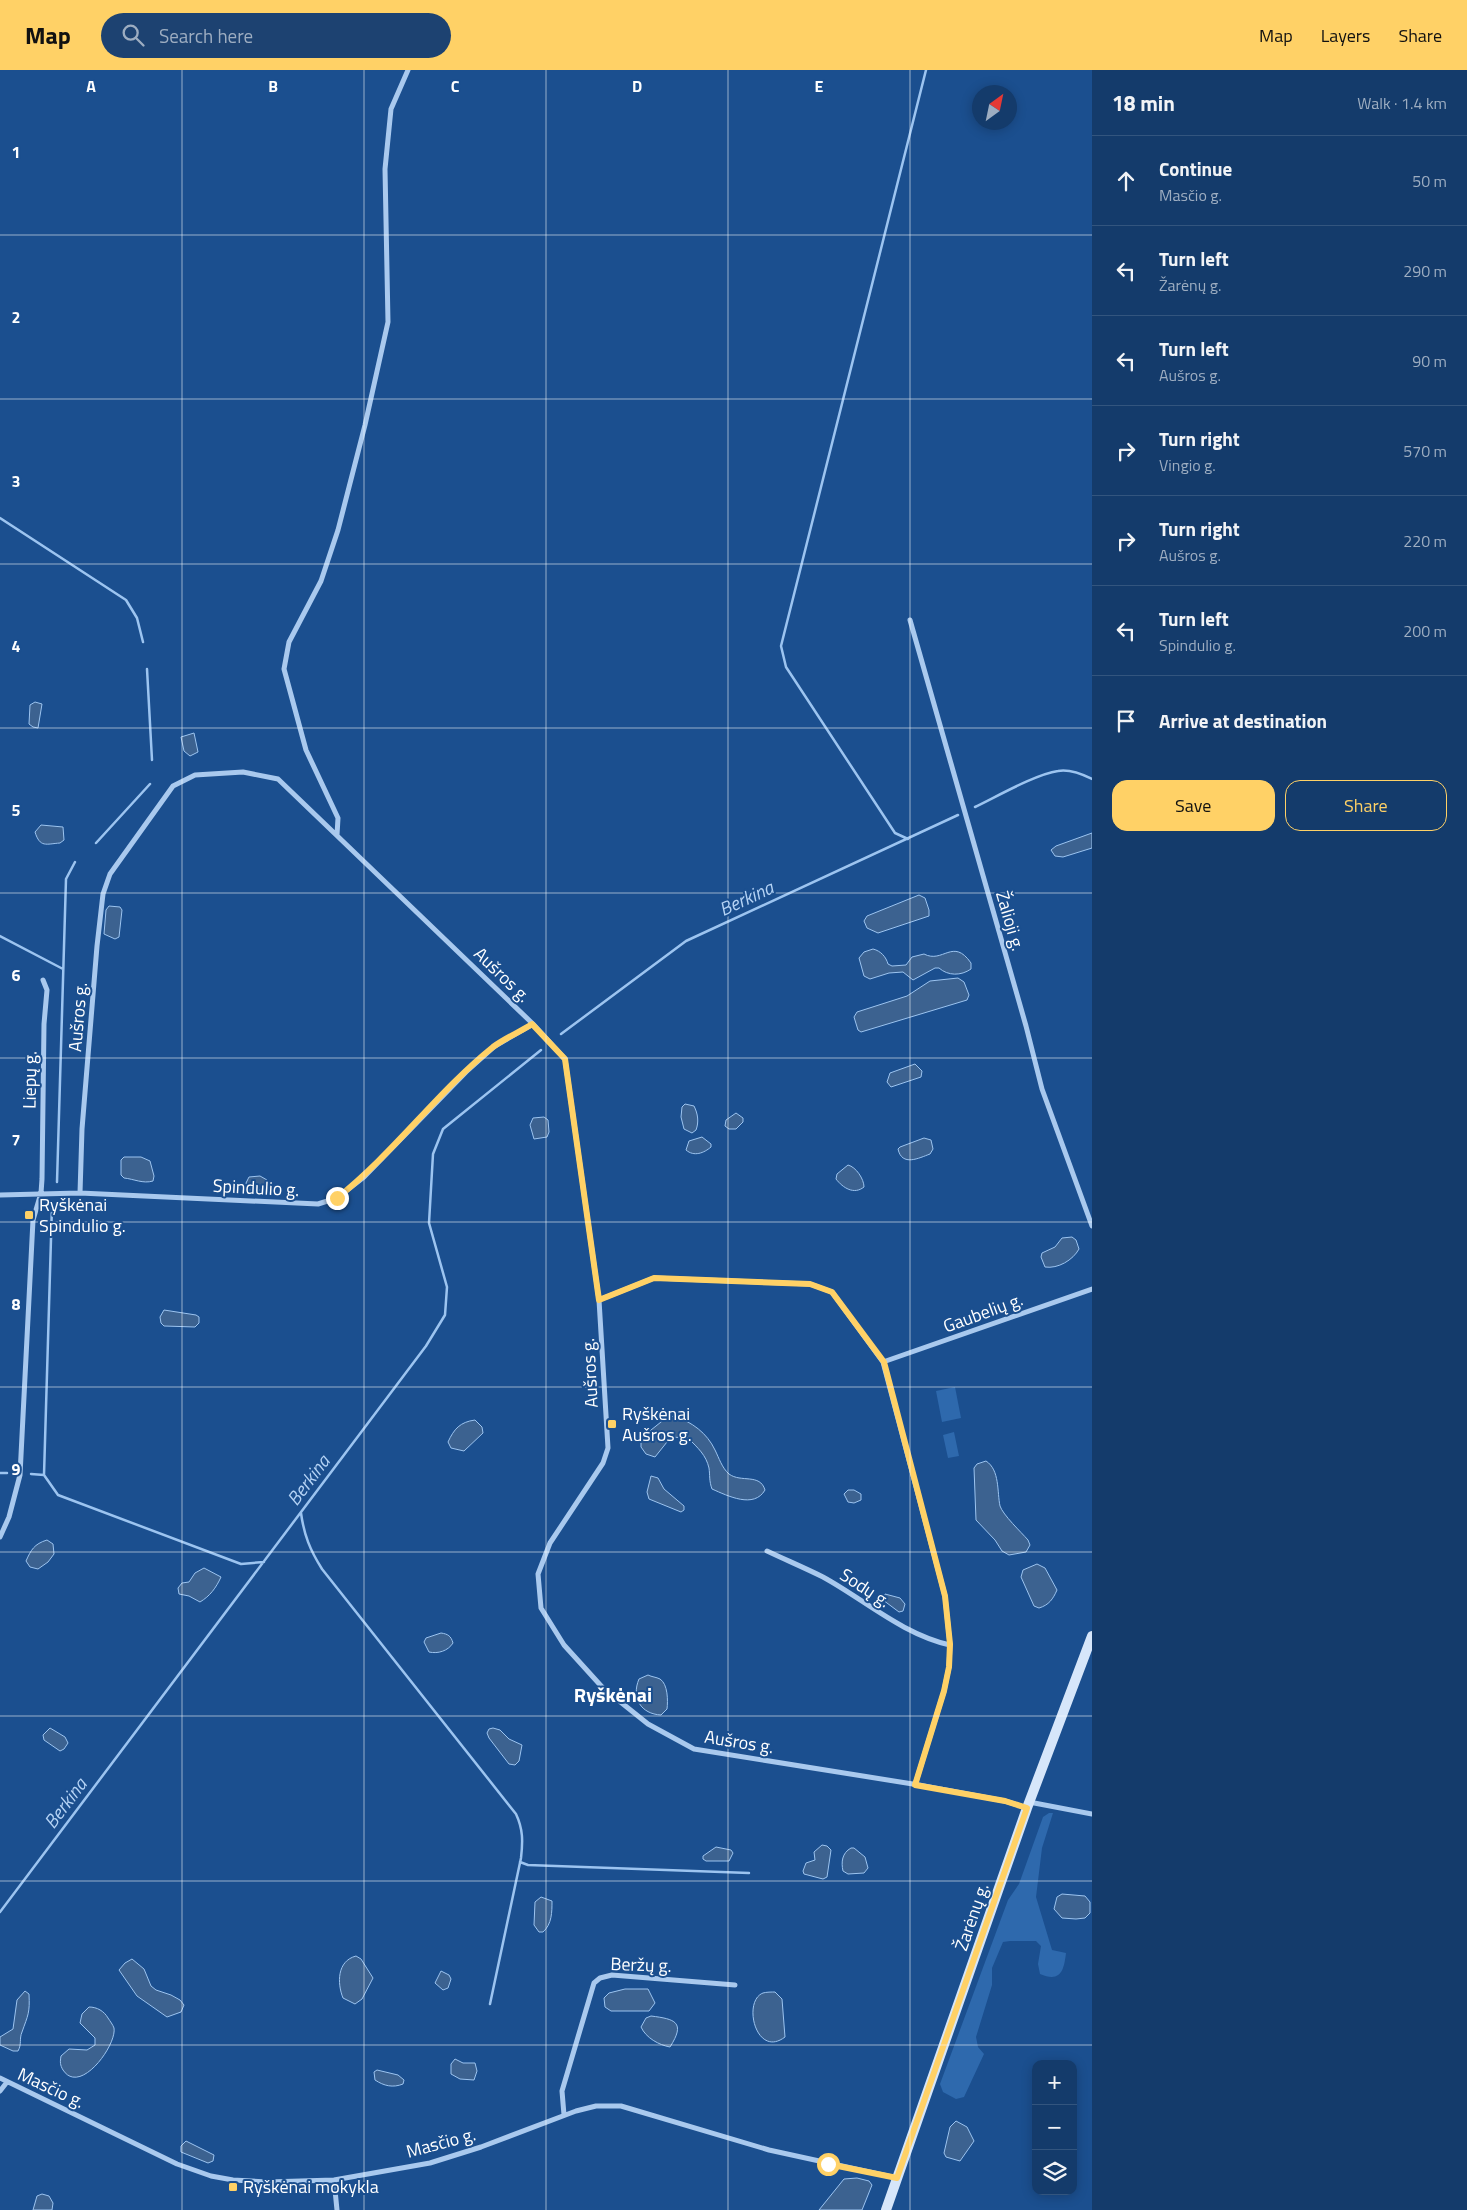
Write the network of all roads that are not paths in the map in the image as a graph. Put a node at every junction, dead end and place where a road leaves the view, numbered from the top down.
1 (408, 70) edge
2 (910, 620) dead end
3 (337, 835) junction
4 (43, 980) dead end
5 (532, 1024) junction
6 (41, 1193) junction
7 (80, 1194) junction
8 (0, 1195) edge
9 (1092, 1226) edge
10 (1092, 1288) edge
11 (599, 1300) junction
12 (884, 1362) junction
13 (0, 1537) edge
14 (767, 1551) dead end
15 (1092, 1636) edge
16 (950, 1644) junction
17 (915, 1785) junction
18 (1028, 1805) junction
19 (1092, 1814) edge
20 (735, 1985) dead end
21 (0, 2078) edge
22 (7, 2082) junction
23 (0, 2091) edge
24 (564, 2115) junction
25 (897, 2178) junction
26 (334, 2180) junction
27 (337, 2210) edge
28 (886, 2210) edge

1 - 3 street
2 - 9 street, Žalioji g.
3 - 5 street, Aušros g.
3 - 7 street, Aušros g.
4 - 6 street, Liepų g.
5 - 7 street, Spindulio g.
5 - 11 street, Aušros g.
6 - 7 street, Spindulio g.
6 - 8 street, Spindulio g.
6 - 13 street, Liepų g.
10 - 12 street, Gaubelių g.
11 - 12 street
11 - 17 street, Aušros g.
12 - 16 street
14 - 16 street, Sodų g.
15 - 18 main road, Žarėnų g.
16 - 17 street
17 - 18 street, Aušros g.
18 - 19 street, Aušros g.
18 - 25 main road, Žarėnų g.
20 - 24 street, Beržų g.
21 - 22 street, Masčio g.
22 - 23 street
22 - 26 street, Masčio g.
24 - 25 street, Masčio g.
24 - 26 street, Masčio g.
25 - 28 main road, Žarėnų g.
26 - 27 street

